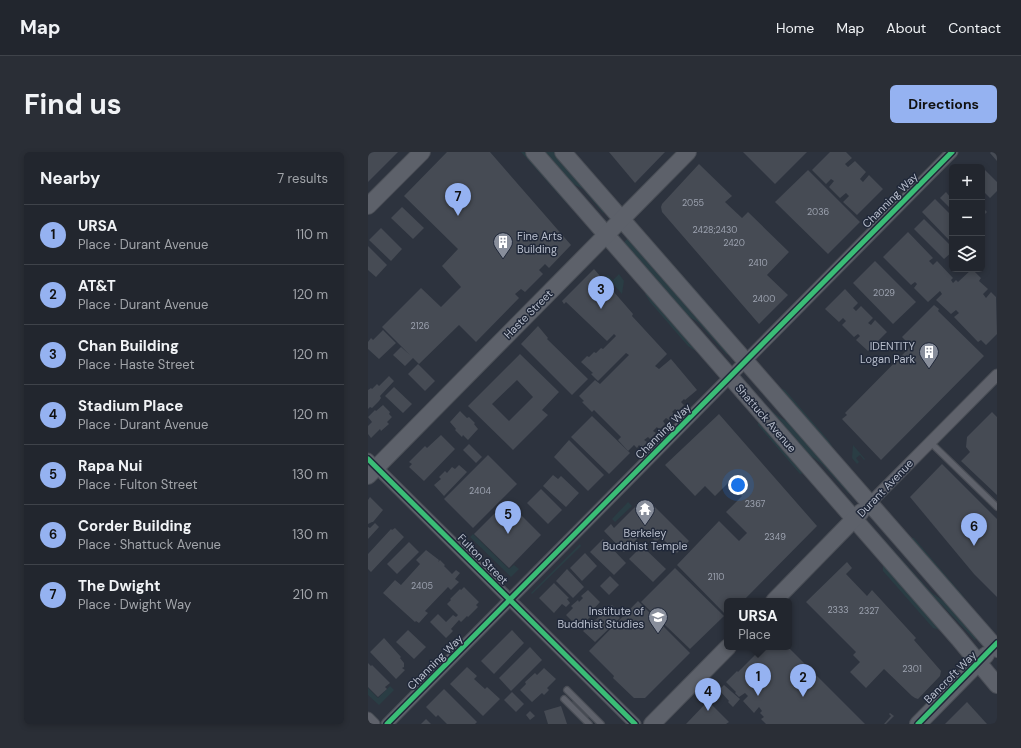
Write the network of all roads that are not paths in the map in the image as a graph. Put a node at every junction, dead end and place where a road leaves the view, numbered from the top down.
1 (422, 152) edge
2 (534, 152) edge
3 (563, 152) edge
4 (688, 152) edge
5 (952, 152) edge
6 (368, 206) edge
7 (621, 219) junction
8 (606, 235) junction
9 (745, 361) junction
10 (997, 375) edge
11 (730, 377) junction
12 (930, 442) junction
13 (371, 467) edge
14 (869, 504) junction
15 (997, 507) edge
16 (854, 519) junction
17 (777, 598) edge
18 (510, 599) junction
19 (996, 646) edge
20 (725, 650) edge
21 (979, 663) junction
22 (997, 685) edge
23 (567, 690) dead end
24 (564, 699) dead end
25 (368, 718) edge
26 (374, 724) edge
27 (387, 724) edge
28 (589, 724) edge
29 (601, 724) edge
30 (635, 724) edge
31 (652, 724) edge
32 (918, 724) edge

1 - 6 main road
2 - 8 main road, Shattuck Avenue
3 - 7 main road, Shattuck Avenue
4 - 7 main road, Haste Street
5 - 9 street, Channing Way
7 - 8 main road, Haste Street
7 - 9 main road, Shattuck Avenue
8 - 11 main road, Shattuck Avenue
8 - 13 main road, Haste Street
9 - 11 street, Channing Way
9 - 14 main road, Shattuck Avenue
10 - 12 street, Durant Avenue
11 - 16 main road, Shattuck Avenue
11 - 18 street, Channing Way
12 - 14 street, Durant Avenue
12 - 15 lane
13 - 18 street, Fulton Street
14 - 16 main road, Durant Avenue
14 - 19 main road, Shattuck Avenue
16 - 17 main road, Durant Avenue
16 - 21 main road, Shattuck Avenue
18 - 27 street, Channing Way
18 - 30 street, Fulton Street
19 - 21 main road, Bancroft Way
20 - 31 main road
21 - 22 main road, Shattuck Avenue
21 - 32 main road, Bancroft Way
23 - 29 lane
24 - 28 lane
25 - 26 street

